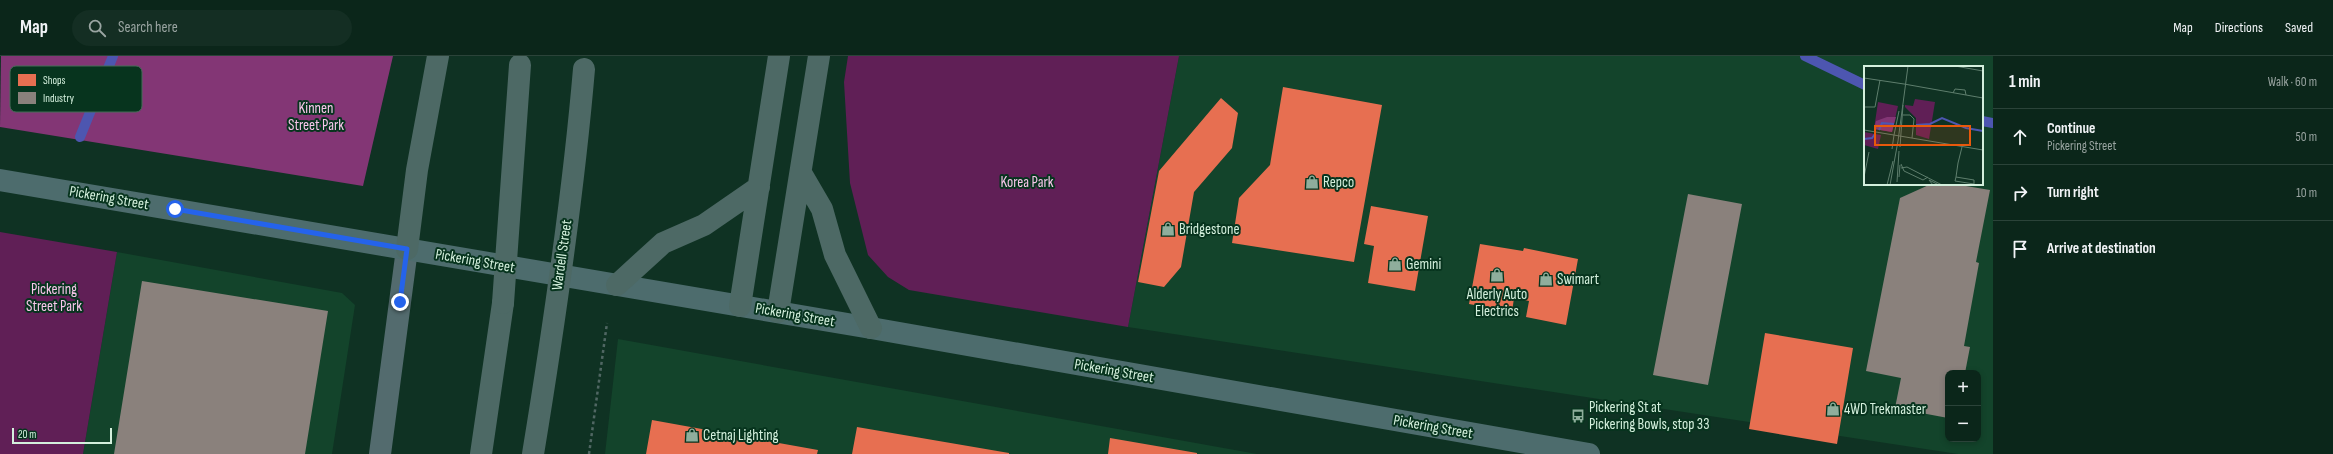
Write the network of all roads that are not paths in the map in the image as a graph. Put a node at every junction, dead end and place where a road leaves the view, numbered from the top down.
1 (438, 56) edge
2 (779, 56) edge
3 (819, 56) edge
4 (521, 61) edge
5 (584, 63) edge
6 (801, 173) junction
7 (0, 180) edge
8 (759, 187) junction
9 (407, 249) junction
10 (617, 285) junction
11 (740, 306) junction
12 (778, 312) junction
13 (871, 328) junction
14 (380, 454) edge
15 (481, 454) edge
16 (533, 454) edge
17 (1589, 454) edge

1 - 9 highway
2 - 8 highway
3 - 6 highway
4 - 15 highway, bridge
5 - 16 highway, Wardell Street, bridge
6 - 12 highway
6 - 13 highway
7 - 9 main road, Pickering Street
8 - 10 highway
8 - 11 highway
9 - 10 main road, Pickering Street
9 - 14 street
10 - 11 main road, Pickering Street
11 - 12 main road, Pickering Street
12 - 13 main road, Pickering Street
13 - 17 main road, Pickering Street

